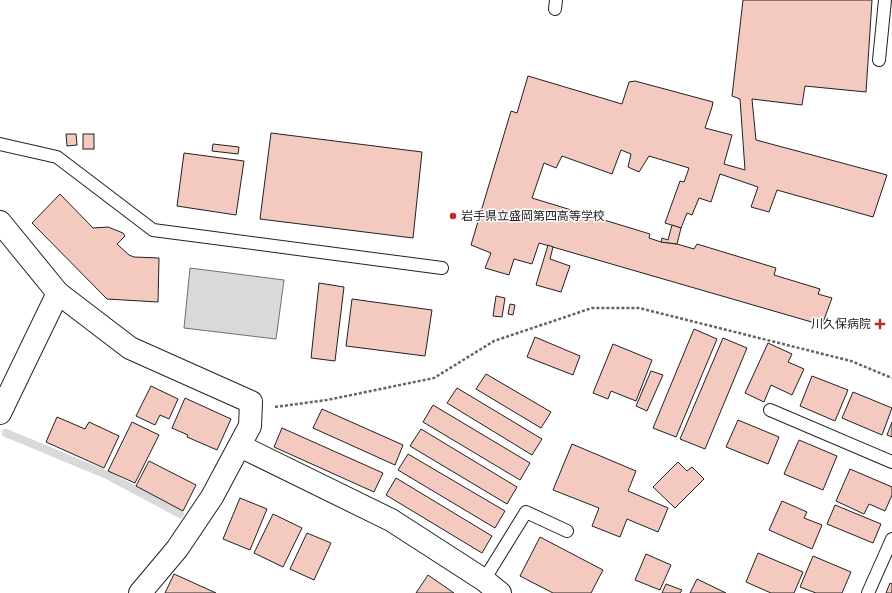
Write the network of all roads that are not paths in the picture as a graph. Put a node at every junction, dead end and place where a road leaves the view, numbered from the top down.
1 (885, 0) edge
2 (879, 60) dead end
3 (0, 144) edge
4 (0, 222) edge
5 (442, 268) dead end
6 (58, 293) junction
7 (770, 410) dead end
8 (0, 413) edge
9 (240, 446) junction
10 (892, 462) edge
11 (567, 530) dead end
12 (892, 539) edge
13 (492, 587) edge
14 (140, 593) edge
15 (868, 593) edge

1 - 2 lane
3 - 5 lane
4 - 6 street
6 - 8 street
6 - 9 street
7 - 10 lane
9 - 13 street
9 - 14 street
11 - 13 lane
12 - 15 lane

